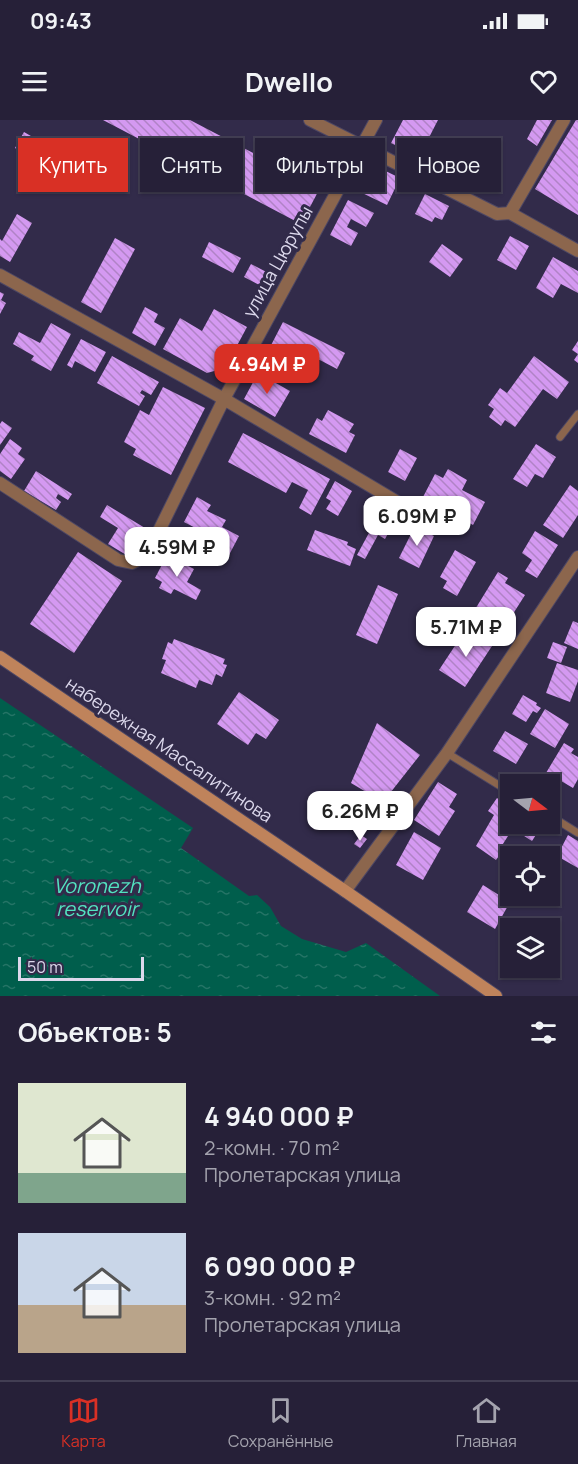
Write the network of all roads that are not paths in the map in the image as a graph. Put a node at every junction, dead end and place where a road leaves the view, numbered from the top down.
1 (309, 120) edge
2 (376, 120) edge
3 (564, 120) edge
4 (344, 138) edge
5 (367, 138) edge
6 (385, 158) edge
7 (337, 192) edge
8 (510, 213) junction
9 (578, 251) edge
10 (0, 275) edge
11 (224, 399) junction
12 (578, 414) edge
13 (560, 437) dead end
14 (0, 483) edge
15 (441, 528) dead end
16 (578, 557) edge
17 (0, 657) edge
18 (447, 753) junction
19 (500, 786) edge
20 (560, 822) edge
21 (578, 833) edge
22 (345, 891) junction
23 (496, 996) edge

1 - 4 street
2 - 5 street, улица Цюрупы
3 - 8 street
6 - 8 street
7 - 11 street, улица Цюрупы
8 - 9 street
10 - 11 street
11 - 14 street, улица Цюрупы
11 - 15 street
12 - 13 lane
16 - 18 street
17 - 22 main road, набережная Массалитинова
18 - 19 lane
18 - 22 street
20 - 21 lane
22 - 23 main road, набережная Массалитинова

